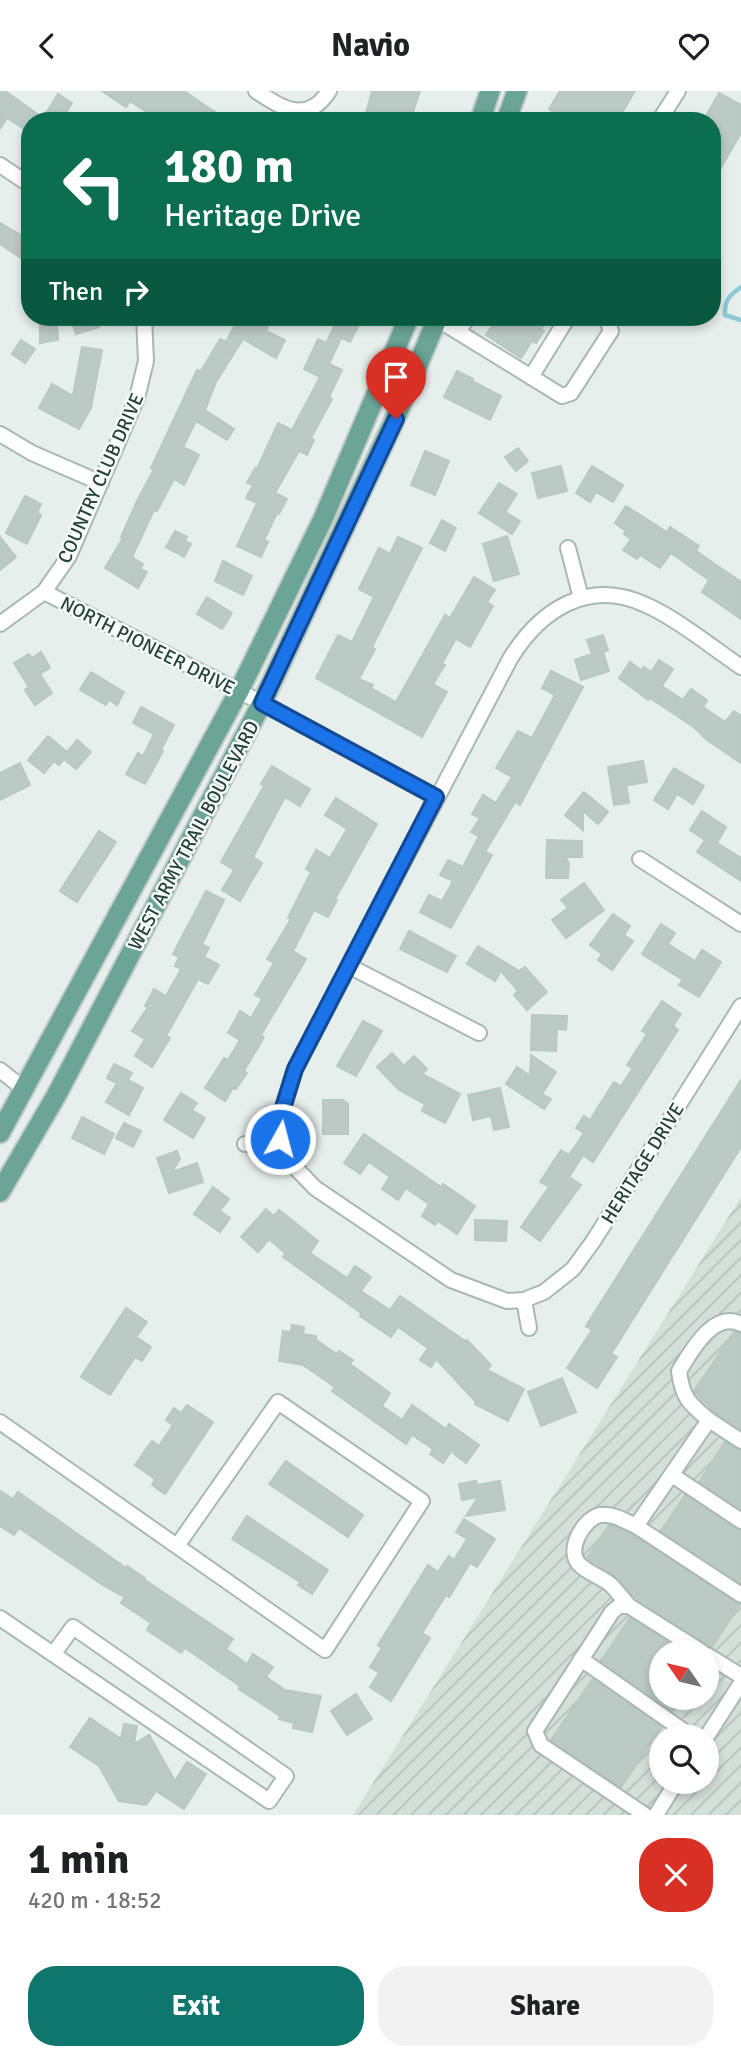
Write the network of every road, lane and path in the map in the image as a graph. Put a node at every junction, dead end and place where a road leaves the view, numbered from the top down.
1 (256, 91) edge
2 (329, 91) edge
3 (490, 91) edge
4 (517, 91) edge
5 (678, 91) edge
6 (483, 112) edge
7 (509, 112) edge
8 (665, 112) edge
9 (0, 165) edge
10 (21, 179) edge
11 (144, 326) edge
12 (406, 326) edge
13 (435, 326) edge
14 (445, 326) edge
15 (462, 326) edge
16 (562, 326) edge
17 (609, 326) edge
18 (458, 332) junction
19 (531, 377) junction
20 (0, 434) edge
21 (101, 483) junction
22 (568, 548) dead end
23 (44, 592) junction
24 (581, 599) junction
25 (0, 624) edge
26 (741, 667) edge
27 (239, 691) junction
28 (262, 703) junction
29 (436, 797) junction
30 (640, 859) dead end
31 (741, 923) edge
32 (349, 966) junction
33 (741, 1006) edge
34 (479, 1033) dead end
35 (0, 1070) edge
36 (26, 1084) junction
37 (56, 1096) junction
38 (0, 1133) edge
39 (280, 1139) junction
40 (245, 1144) dead end
41 (0, 1192) edge
42 (524, 1300) junction
43 (741, 1324) edge
44 (528, 1328) dead end
45 (709, 1420) junction
46 (0, 1422) edge
47 (741, 1441) edge
48 (671, 1475) junction
49 (741, 1521) edge
50 (636, 1526) junction
51 (177, 1546) junction
52 (741, 1595) edge
53 (629, 1606) junction
54 (0, 1618) edge
55 (683, 1640) edge
56 (54, 1653) junction
57 (581, 1660) junction
58 (719, 1663) edge
59 (741, 1677) edge
60 (741, 1682) edge
61 (674, 1724) edge
62 (715, 1724) edge
63 (669, 1794) edge
64 (645, 1815) edge
65 (656, 1815) edge

1 - 2 street
3 - 6 main road
4 - 7 main road
5 - 8 street
9 - 10 street
11 - 21 street, COUNTRY CLUB DRIVE
12 - 27 main road, WEST ARMY TRAIL BOULEVARD
13 - 28 main road, WEST ARMY TRAIL BOULEVARD
14 - 18 street
15 - 18 street
16 - 19 street
17 - 19 street
18 - 19 street
20 - 21 street
21 - 23 street, COUNTRY CLUB DRIVE
22 - 24 street
23 - 25 street, NORTH PIONEER DRIVE
23 - 27 street, NORTH PIONEER DRIVE
24 - 26 street
24 - 29 street
27 - 28 street, NORTH PIONEER DRIVE
27 - 36 main road, WEST ARMY TRAIL BOULEVARD
28 - 29 street
28 - 37 main road, WEST ARMY TRAIL BOULEVARD
29 - 32 street
30 - 31 street
32 - 34 street
32 - 39 street
33 - 42 street, HERITAGE DRIVE
35 - 36 street
36 - 37 main road
36 - 38 main road, WEST ARMY TRAIL BOULEVARD
37 - 41 main road, WEST ARMY TRAIL BOULEVARD
39 - 40 street
39 - 42 street
42 - 44 street
43 - 45 street
45 - 47 street
45 - 48 street
46 - 51 street
48 - 49 street
48 - 50 street
50 - 52 street
50 - 53 street
51 - 51 street
53 - 55 street
53 - 57 street
54 - 56 street
56 - 56 street
57 - 61 street
57 - 64 street
58 - 59 street
60 - 62 street
63 - 65 street

